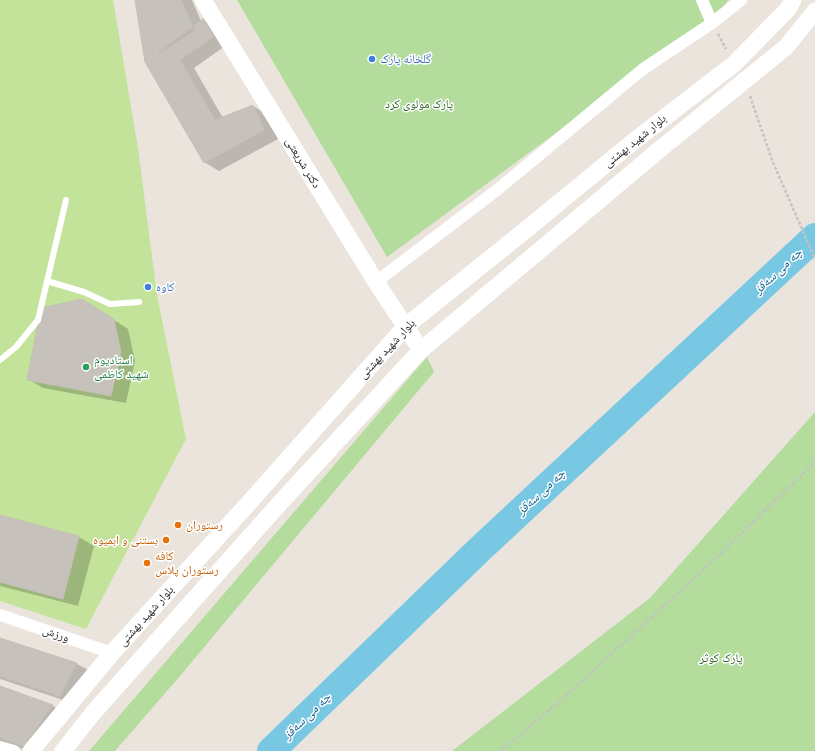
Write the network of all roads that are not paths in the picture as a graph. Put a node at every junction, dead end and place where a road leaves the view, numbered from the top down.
1 (203, 0) edge
2 (702, 0) edge
3 (741, 0) edge
4 (793, 0) edge
5 (815, 11) edge
6 (712, 23) junction
7 (66, 200) dead end
8 (47, 281) junction
9 (376, 282) junction
10 (139, 302) dead end
11 (406, 326) junction
12 (421, 350) junction
13 (0, 360) edge
14 (0, 615) edge
15 (112, 653) junction
16 (0, 747) edge
17 (14, 751) edge
18 (31, 751) edge
19 (63, 751) edge

1 - 9 main road, دکتر شریعتی
2 - 6 street
3 - 6 street
4 - 11 main road, بلوار شهید بهشتی
5 - 12 main road, بلوار شهید بهشتی
6 - 9 street
7 - 8 lane
8 - 10 lane
8 - 13 lane
9 - 11 main road, دکتر شریعتی
11 - 12 main road, دکتر شریعتی
11 - 15 main road, بلوار شهید بهشتی
12 - 19 main road, بلوار شهید بهشتی
14 - 15 street, ورزش
15 - 18 main road, بلوار شهید بهشتی
16 - 17 street

